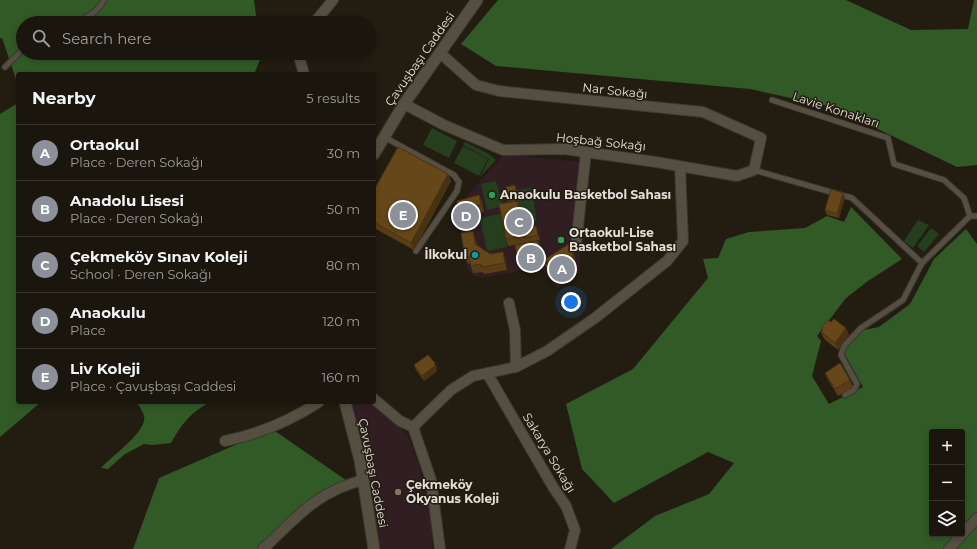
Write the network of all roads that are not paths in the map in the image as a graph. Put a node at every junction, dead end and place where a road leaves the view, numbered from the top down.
1 (104, 0) edge
2 (333, 0) edge
3 (477, 0) edge
4 (91, 16) edge
5 (320, 16) edge
6 (440, 53) junction
7 (16, 56) edge
8 (300, 60) edge
9 (5, 67) dead end
10 (303, 72) edge
11 (772, 100) dead end
12 (404, 104) junction
13 (384, 137) junction
14 (376, 151) edge
15 (586, 152) junction
16 (680, 166) junction
17 (754, 170) junction
18 (970, 216) junction
19 (977, 216) edge
20 (576, 245) dead end
21 (416, 251) dead end
22 (922, 264) junction
23 (509, 303) dead end
24 (516, 367) junction
25 (487, 373) junction
26 (845, 395) dead end
27 (376, 401) edge
28 (316, 404) edge
29 (345, 404) edge
30 (413, 427) junction
31 (225, 441) dead end
32 (363, 480) junction
33 (977, 518) edge
34 (263, 549) edge
35 (374, 549) edge
36 (440, 549) edge
37 (570, 549) edge
38 (949, 549) edge

1 - 4 lane
2 - 5 street
3 - 6 main road, Çavuşbaşı Caddesi
6 - 12 main road, Çavuşbaşı Caddesi
6 - 17 street, Nar Sokağı
7 - 9 lane
8 - 10 street
11 - 18 lane, Lavie Konakları
12 - 13 main road, Çavuşbaşı Caddesi
12 - 15 street, Hoşbağ Sokağı
13 - 14 main road, Çavuşbaşı Caddesi
13 - 21 lane
15 - 16 street, Hoşbağ Sokağı
15 - 20 street
16 - 17 street, Hoşbağ Sokağı
16 - 24 street
17 - 22 lane
18 - 19 lane
18 - 22 lane
22 - 26 lane
23 - 24 street
24 - 25 street
25 - 30 street
25 - 37 street, Sakarya Sokağı
27 - 30 street
28 - 31 street
29 - 32 main road, Çavuşbaşı Caddesi
30 - 36 street
32 - 34 street
32 - 35 main road, Çavuşbaşı Caddesi
33 - 38 street

